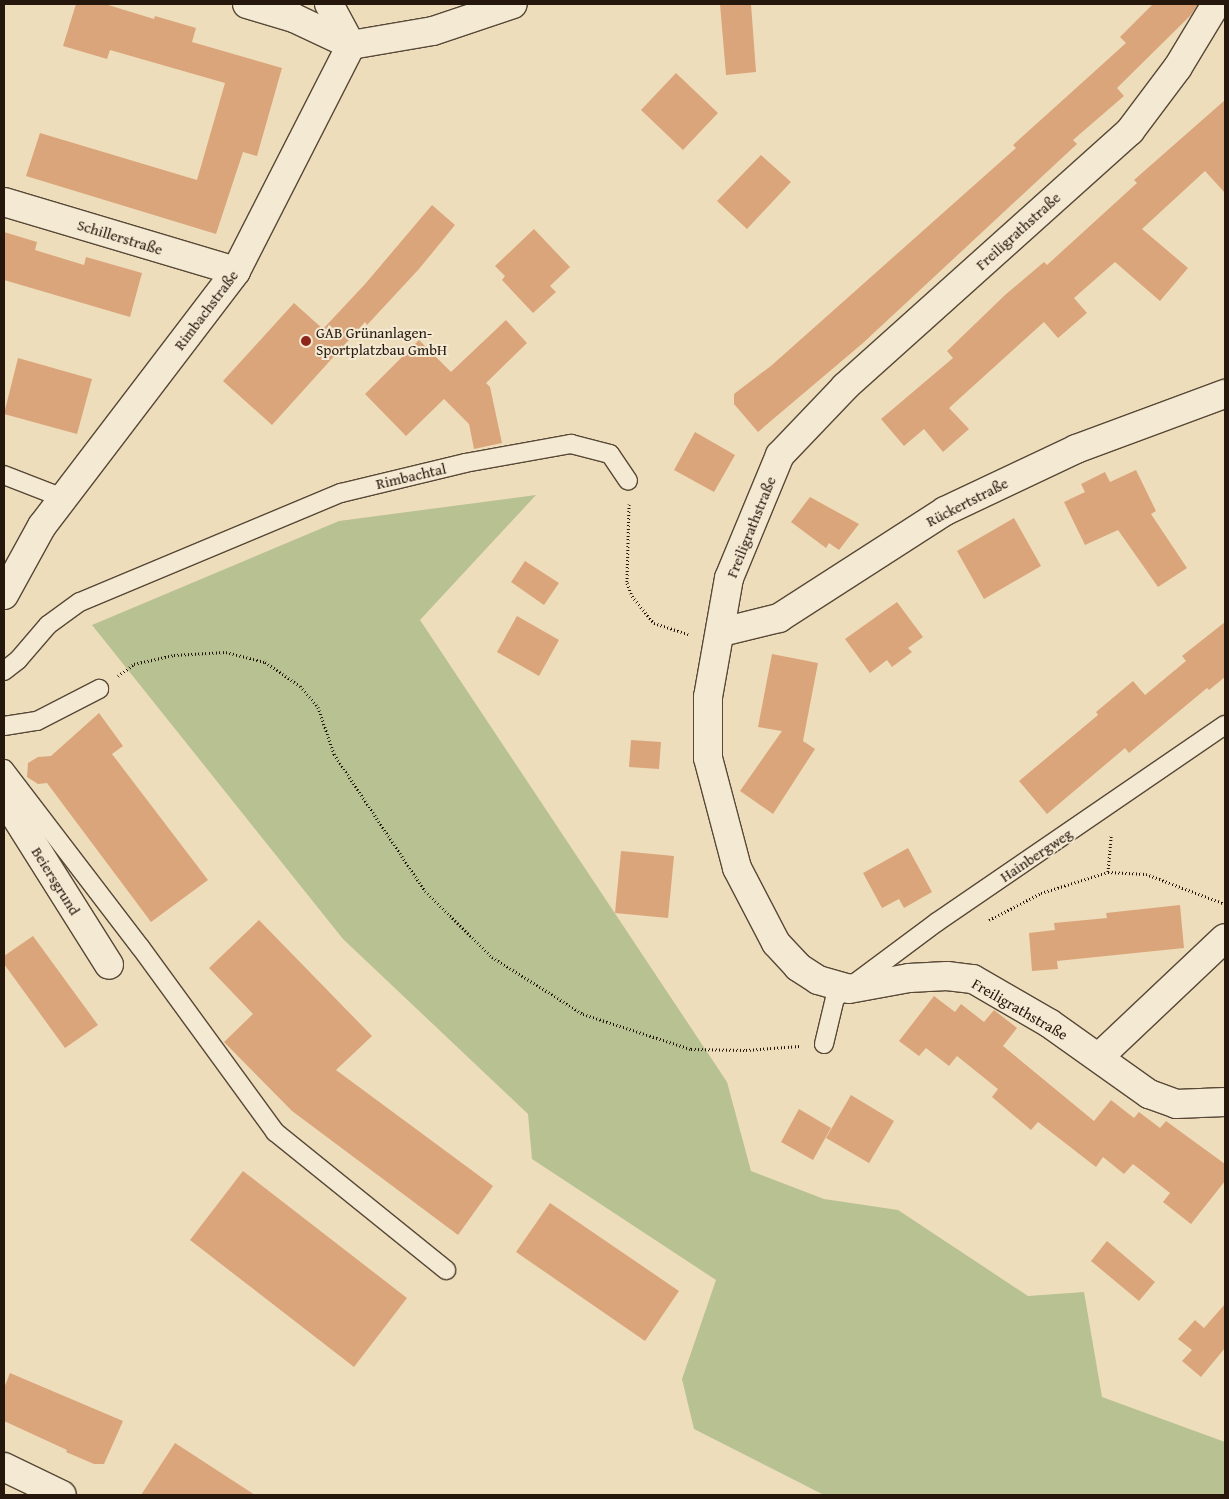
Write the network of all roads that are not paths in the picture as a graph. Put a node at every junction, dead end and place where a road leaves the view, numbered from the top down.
1 (247, 4) edge
2 (330, 4) edge
3 (513, 4) edge
4 (1216, 4) edge
5 (351, 45) junction
6 (4, 202) edge
7 (236, 271) junction
8 (1225, 394) edge
9 (4, 475) edge
10 (628, 481) road end
11 (63, 498) junction
12 (4, 595) edge
13 (722, 632) junction
14 (4, 671) edge
15 (99, 689) road end
16 (1225, 725) edge
17 (4, 726) edge
18 (4, 769) edge
19 (4, 798) edge
20 (1225, 938) edge
21 (109, 965) dead end
22 (849, 989) junction
23 (824, 1044) road end
24 (1099, 1057) junction
25 (1225, 1102) edge
26 (446, 1270) dead end
27 (4, 1468) edge
28 (62, 1495) edge

1 - 5 street
2 - 5 street
3 - 5 street
4 - 13 street, Freiligrathstraße
5 - 7 street, Rimbachstraße
6 - 7 street, Schillerstraße
7 - 11 street, Rimbachstraße
8 - 13 street, Rückertstraße
9 - 11 lane
10 - 14 lane, Rimbachtal
11 - 12 street, Rimbachstraße
13 - 22 street, Freiligrathstraße
15 - 17 lane
16 - 22 lane, Hainbergweg
18 - 26 lane
19 - 21 street, Beiersgrund
20 - 24 street
22 - 23 lane, Hainbergweg
22 - 24 street, Freiligrathstraße
24 - 25 street, Freiligrathstraße
27 - 28 street

